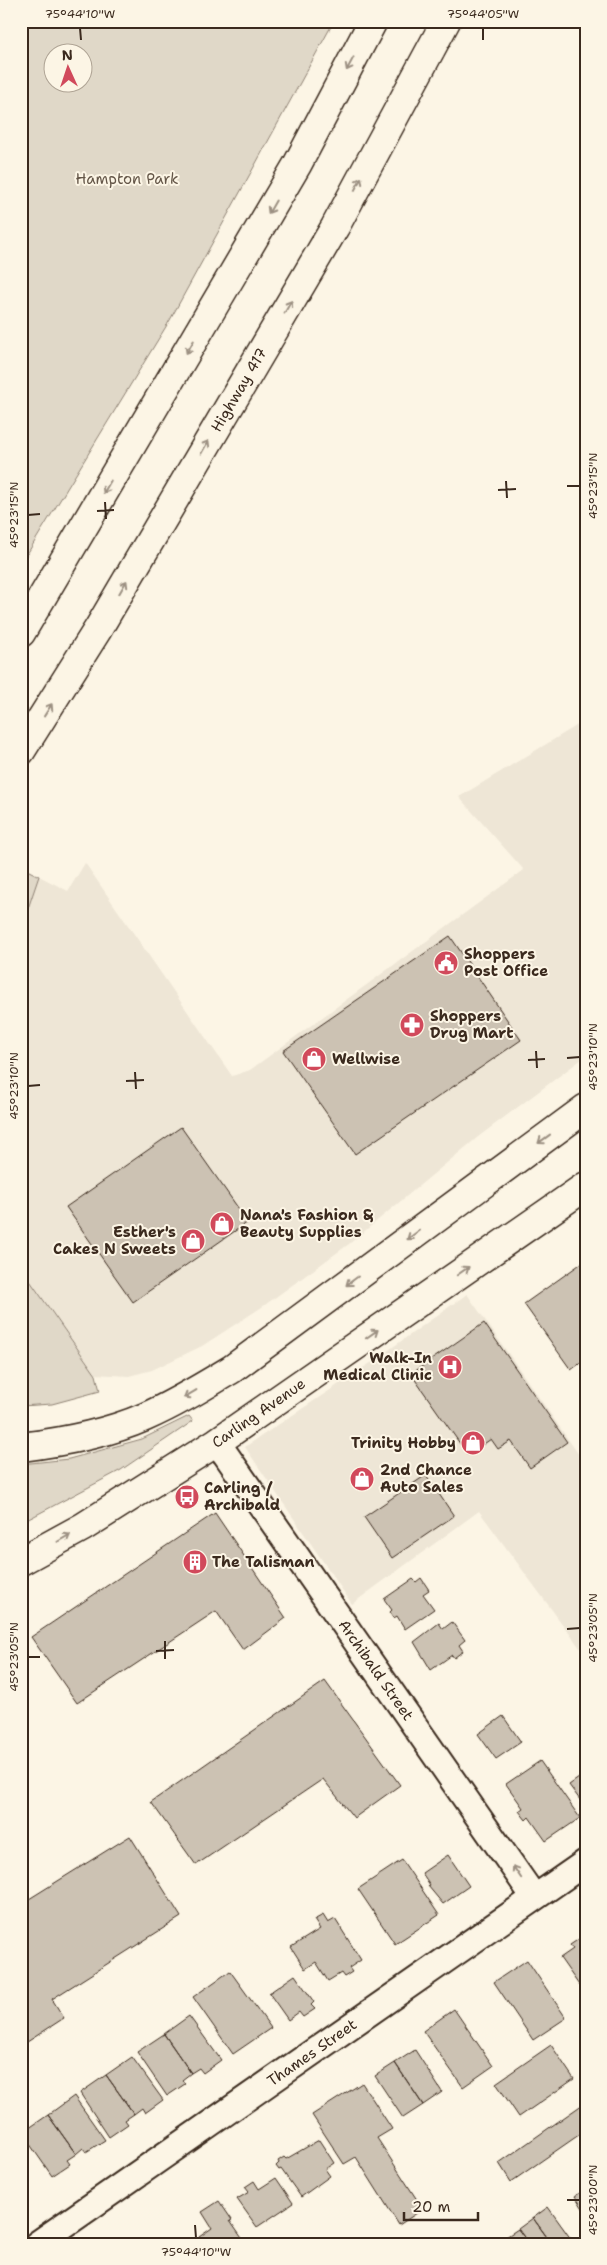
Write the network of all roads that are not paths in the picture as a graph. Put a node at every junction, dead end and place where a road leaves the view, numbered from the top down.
1 (374, 21) edge
2 (446, 21) edge
3 (39, 603) junction
4 (21, 624) edge
5 (21, 633) edge
6 (21, 751) edge
7 (586, 1108) edge
8 (586, 1186) edge
9 (217, 1442) junction
10 (21, 1447) edge
11 (21, 1561) edge
12 (586, 1862) edge
13 (534, 1897) junction
14 (37, 2244) edge

1 -> 3 main road
6 -> 2 main road, Highway 417
3 - 4 main road
3 - 5 main road
7 -> 10 main road
9 -> 8 main road, Carling Avenue
11 -> 9 main road, Carling Avenue
13 -> 9 street, Archibald Street
12 - 13 street, Thames Street
13 - 14 street, Thames Street

